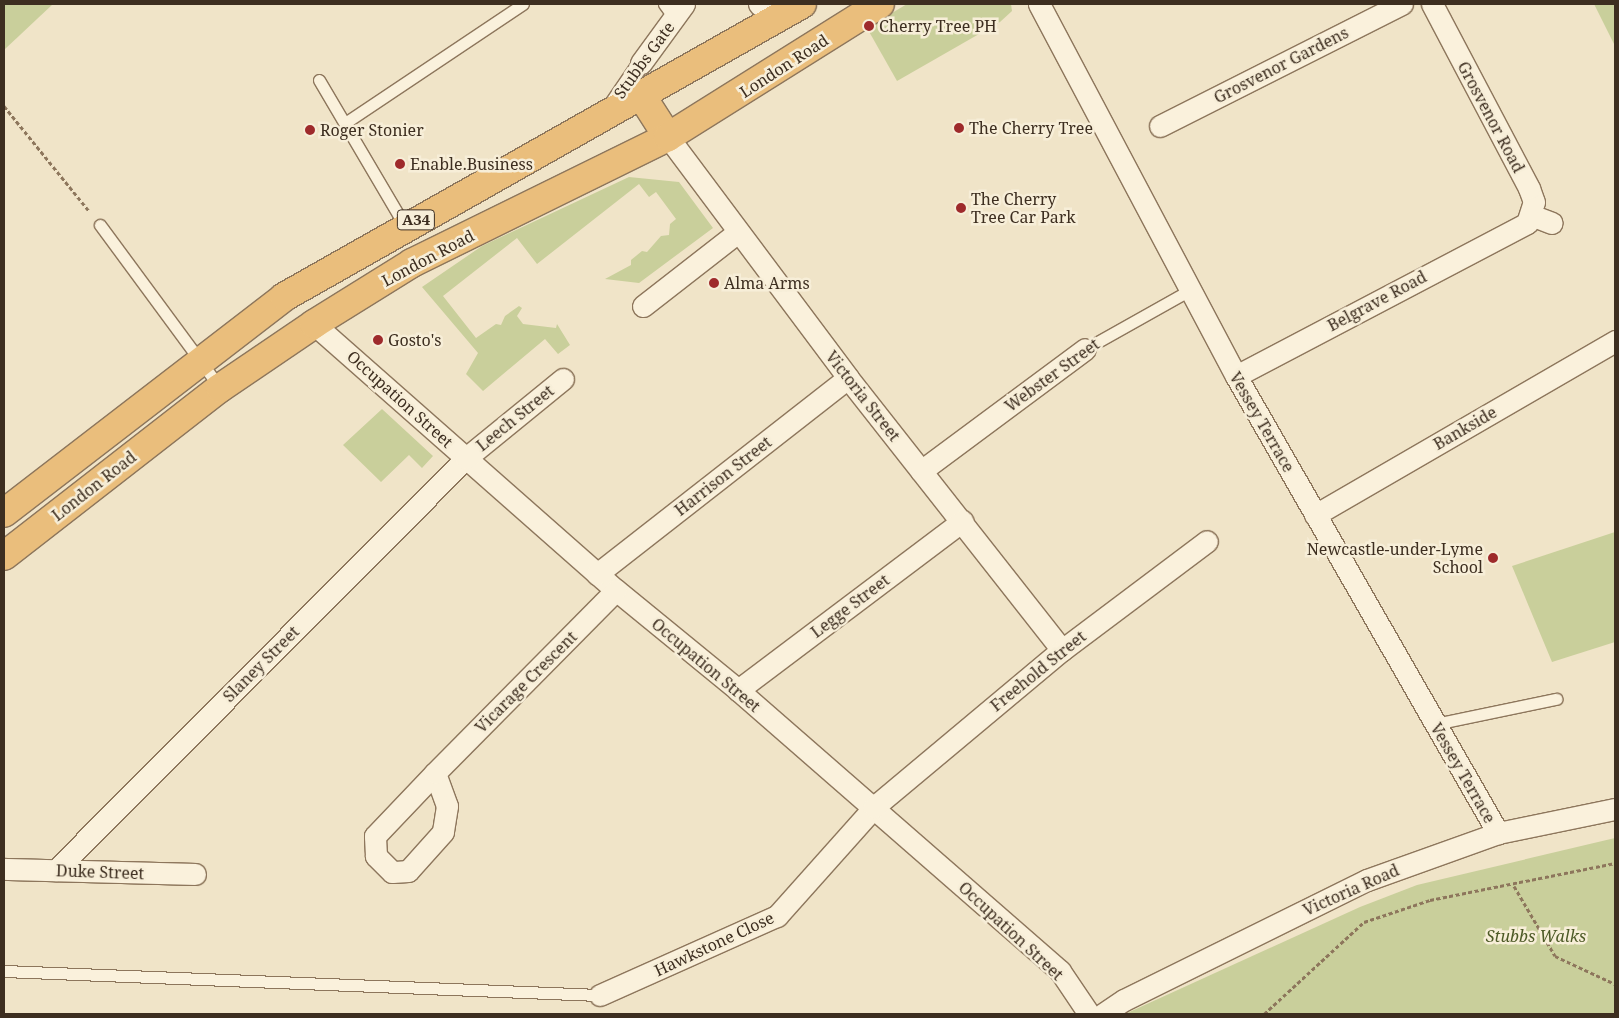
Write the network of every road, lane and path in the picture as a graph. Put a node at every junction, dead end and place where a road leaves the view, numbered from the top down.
1 (523, 4) edge
2 (802, 4) edge
3 (880, 4) edge
4 (1039, 4) edge
5 (1402, 4) edge
6 (1432, 4) edge
7 (674, 9) edge
8 (767, 11) edge
9 (641, 64) joint
10 (319, 80) dead end
11 (641, 95) junction
12 (4, 106) edge
13 (604, 116) junction
14 (345, 123) junction
15 (1160, 126) dead end
16 (668, 137) junction
17 (1524, 221) junction
18 (1552, 223) dead end
19 (100, 225) joint
20 (405, 226) junction
21 (738, 232) junction
22 (1190, 290) junction
23 (643, 306) dead end
24 (314, 324) junction
25 (1615, 341) edge
26 (1085, 349) joint
27 (201, 362) junction
28 (1236, 376) junction
29 (563, 378) dead end
30 (848, 378) junction
31 (220, 388) junction
32 (466, 458) junction
33 (922, 471) junction
34 (1310, 506) junction
35 (4, 513) edge
36 (962, 522) junction
37 (1207, 541) dead end
38 (4, 556) edge
39 (597, 574) junction
40 (616, 590) junction
41 (1062, 650) junction
42 (738, 690) junction
43 (1556, 699) dead end
44 (1435, 724) junction
45 (435, 773) dead end
46 (874, 807) junction
47 (1615, 809) edge
48 (1498, 833) junction
49 (1615, 863) edge
50 (4, 869) edge
51 (56, 870) junction
52 (195, 874) dead end
53 (1514, 886) junction
54 (4, 971) edge
55 (1615, 984) edge
56 (600, 995) joint
57 (1089, 1014) edge
58 (1103, 1014) edge
59 (1264, 1014) edge

1 - 14 lane
2 - 8 highway, London Road / A34
3 - 16 highway, London Road / A34
4 - 22 street, Vessey Terrace
5 - 15 street, Grosvenor Gardens
6 - 17 street, Grosvenor Road
7 - 9 street, Stubbs Gate
8 - 11 highway, London Road / A34
9 - 13 street, Stubbs Gate
10 - 14 lane
11 - 13 highway, London Road / A34
11 - 16 highway
12 - 19 path
13 - 20 highway, London Road / A34
14 - 20 lane
16 - 21 street, Victoria Street
16 - 24 highway, London Road / A34
17 - 18 street
17 - 28 street, Belgrave Road
19 - 27 lane
20 - 27 highway, London Road / A34
21 - 23 street
21 - 30 street, Victoria Street
22 - 26 lane, Webster Street
22 - 28 street, Vessey Terrace
24 - 31 highway, London Road / A34
24 - 32 street, Occupation Street
25 - 34 street, Bankside
26 - 33 street, Webster Street
27 - 31 lane
27 - 35 highway, London Road / A34
28 - 34 street, Vessey Terrace
29 - 32 street, Leech Street
30 - 33 street, Victoria Street
30 - 39 street, Harrison Street
31 - 38 highway, London Road / A34
32 - 39 street, Occupation Street
32 - 51 street, Slaney Street
33 - 36 street, Victoria Street
34 - 44 street, Vessey Terrace
36 - 41 street, Victoria Street
36 - 42 street, Legge Street
37 - 41 street, Freehold Street
39 - 40 street, Occupation Street
40 - 42 street, Occupation Street
40 - 45 street, Vicarage Crescent
41 - 46 street, Freehold Street
42 - 46 street, Occupation Street
43 - 44 lane
44 - 48 street, Vessey Terrace
46 - 56 street, Hawkstone Close
46 - 57 street, Occupation Street
47 - 48 street, Victoria Road
48 - 58 street, Victoria Road
49 - 53 path
50 - 51 street, Duke Street
51 - 52 street, Duke Street
53 - 55 path
53 - 59 path
54 - 56 lane

